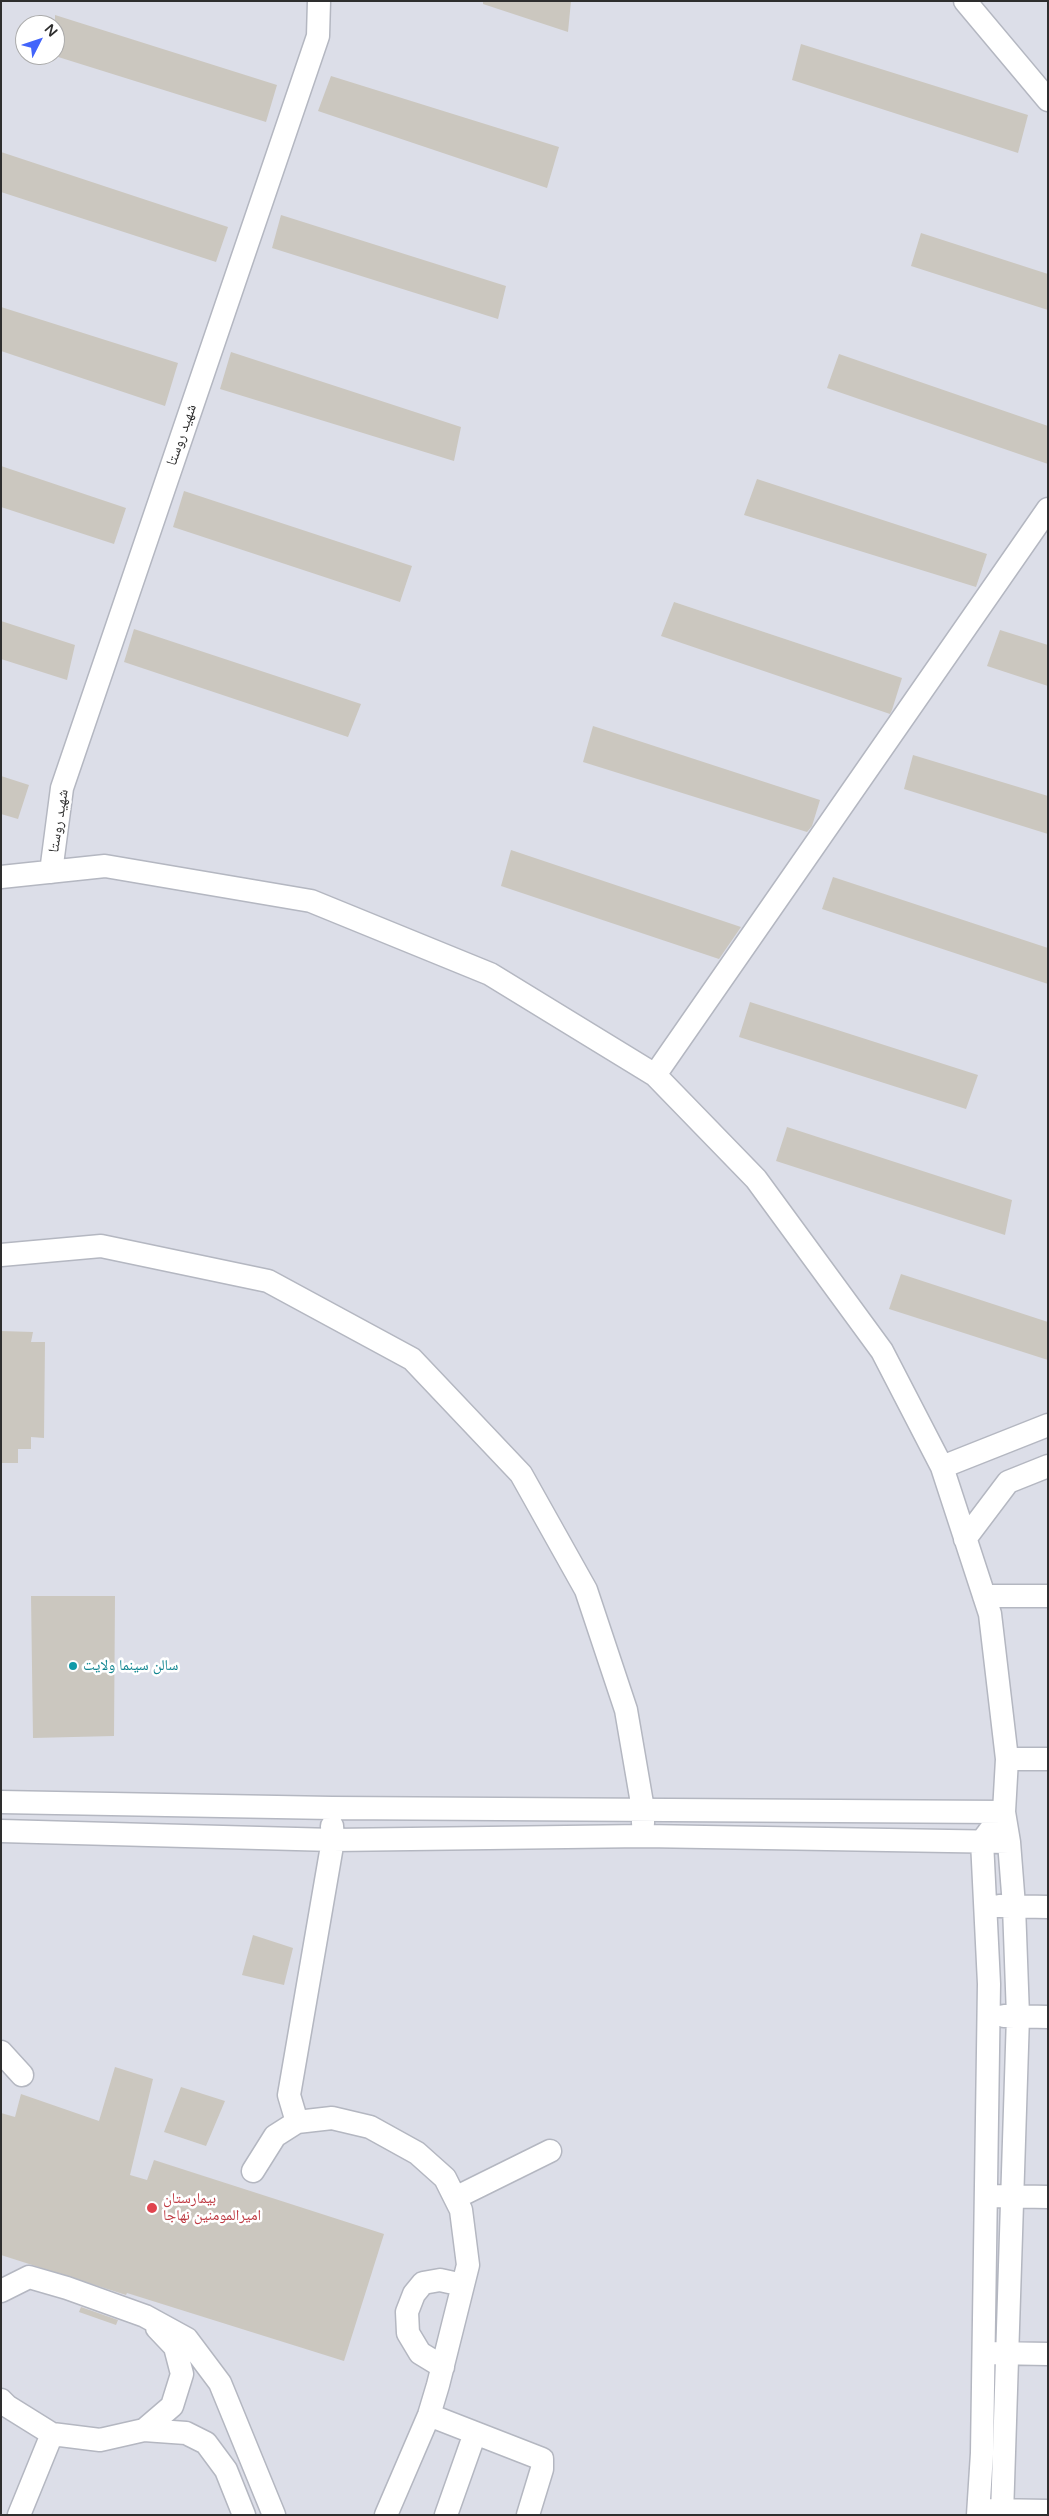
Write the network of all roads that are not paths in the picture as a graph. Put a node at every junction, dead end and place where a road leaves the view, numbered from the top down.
1 (319, 1) edge
2 (965, 1) edge
3 (1048, 100) edge
4 (1048, 509) edge
5 (51, 872) junction
6 (1, 876) edge
7 (655, 1075) junction
8 (1, 1255) edge
9 (1048, 1424) edge
10 (1048, 1466) edge
11 (942, 1467) junction
12 (965, 1539) junction
13 (984, 1596) junction
14 (1048, 1596) edge
15 (1007, 1759) junction
16 (1048, 1759) edge
17 (1, 1802) edge
18 (332, 1808) junction
19 (643, 1809) junction
20 (1004, 1812) junction
21 (1, 1831) edge
22 (644, 1836) junction
23 (332, 1840) junction
24 (982, 1842) junction
25 (1009, 1842) junction
26 (985, 1906) junction
27 (1014, 1906) junction
28 (1048, 1907) edge
29 (989, 2015) junction
30 (1018, 2016) junction
31 (1048, 2017) edge
32 (1, 2052) edge
33 (22, 2075) dead end
34 (297, 2122) junction
35 (550, 2151) dead end
36 (253, 2171) dead end
37 (987, 2195) junction
38 (1011, 2197) junction
39 (1048, 2197) edge
40 (455, 2198) junction
41 (463, 2285) junction
42 (1, 2291) edge
43 (145, 2316) junction
44 (983, 2352) junction
45 (1007, 2354) junction
46 (1048, 2354) edge
47 (443, 2367) junction
48 (1, 2400) edge
49 (428, 2415) junction
50 (144, 2430) junction
51 (474, 2433) junction
52 (52, 2434) junction
53 (1048, 2511) edge
54 (978, 2512) edge
55 (1002, 2512) edge
56 (19, 2515) edge
57 (244, 2515) edge
58 (274, 2515) edge
59 (386, 2515) edge
60 (446, 2515) edge
61 (528, 2515) edge

1 - 5 street, شهید روستا
2 - 3 street
4 - 7 street
5 - 6 street
5 - 7 street
7 - 11 street
8 - 19 street
9 - 11 street
10 - 12 street
11 - 12 street
12 - 13 street
13 - 14 street
13 - 15 street
15 - 16 street
15 - 20 street
17 - 18 street
18 - 19 street
18 - 23 street
19 - 20 street
19 - 22 street
20 - 24 street
20 - 25 street
21 - 23 street
22 - 23 street
22 - 24 street
23 - 34 street
24 - 25 street
24 - 26 street
25 - 27 street
26 - 27 street
26 - 29 street
27 - 28 street
27 - 30 street
29 - 30 street
29 - 37 street
30 - 31 street
30 - 38 street
32 - 33 street
34 - 36 street
34 - 40 street
35 - 40 street
37 - 38 street
37 - 44 street
38 - 39 street
38 - 45 street
40 - 41 street
41 - 47 street
41 - 47 street
42 - 43 street
43 - 50 street
43 - 58 street
44 - 45 street
44 - 54 street
45 - 46 street
45 - 55 street
47 - 49 street
48 - 52 street
49 - 51 street
49 - 59 street
50 - 52 street
50 - 57 street
51 - 60 street
51 - 61 street
52 - 56 street
53 - 55 street
54 - 55 street

